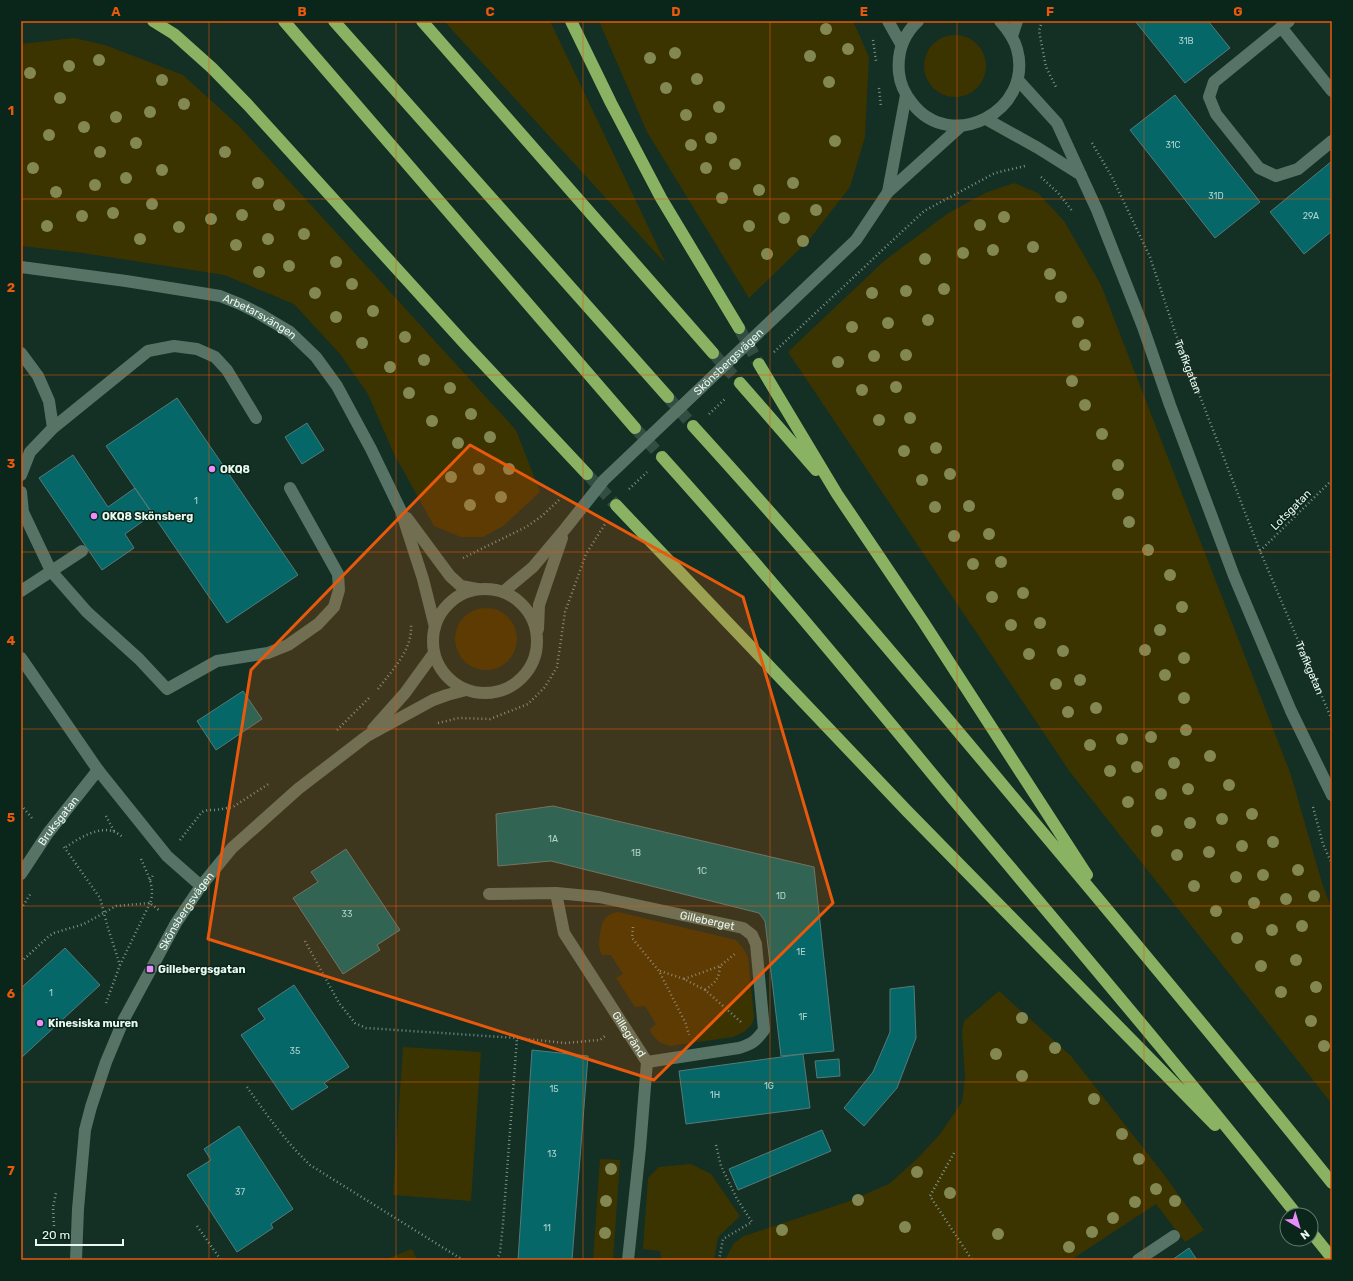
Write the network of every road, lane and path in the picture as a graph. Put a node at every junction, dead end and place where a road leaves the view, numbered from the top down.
1 (153, 21) edge
2 (284, 21) edge
3 (334, 21) edge
4 (422, 21) edge
5 (571, 21) edge
6 (888, 21) edge
7 (918, 21) edge
8 (1000, 21) edge
9 (1017, 21) edge
10 (1042, 21) edge
11 (1285, 24) edge
12 (1012, 36) junction
13 (873, 39) dead end
14 (902, 44) junction
15 (876, 66) dead end
16 (1018, 80) junction
17 (879, 86) dead end
18 (1332, 91) edge
19 (1059, 92) dead end
20 (906, 95) junction
21 (881, 108) dead end
22 (986, 119) junction
23 (961, 126) junction
24 (1088, 137) dead end
25 (1332, 141) edge
26 (1038, 148) junction
27 (1081, 175) junction
28 (888, 192) junction
29 (21, 267) edge
30 (739, 328) tunnel mouth
31 (21, 353) edge
32 (714, 353) tunnel mouth
33 (770, 356) dead end
34 (759, 364) tunnel mouth
35 (740, 382) tunnel mouth
36 (730, 394) dead end
37 (668, 396) tunnel mouth
38 (707, 415) dead end
39 (256, 418) dead end
40 (693, 426) tunnel mouth
41 (53, 428) junction
42 (635, 428) tunnel mouth
43 (662, 458) tunnel mouth
44 (650, 469) dead end
45 (587, 474) tunnel mouth
46 (21, 475) edge
47 (1332, 480) edge
48 (290, 488) dead end
49 (627, 491) dead end
50 (21, 492) edge
51 (837, 494) junction
52 (616, 505) tunnel mouth
53 (401, 511) junction
54 (542, 516) dead end
55 (606, 522) dead end
56 (565, 529) junction
57 (82, 551) dead end
58 (1260, 551) junction
59 (445, 568) junction
60 (51, 571) junction
61 (478, 590) junction
62 (21, 591) edge
63 (502, 592) junction
64 (410, 622) dead end
65 (435, 627) junction
66 (537, 637) junction
67 (434, 653) junction
68 (21, 658) edge
69 (466, 690) junction
70 (376, 691) dead end
71 (372, 696) dead end
72 (1332, 720) edge
73 (433, 724) dead end
74 (335, 732) dead end
75 (367, 736) junction
76 (98, 770) junction
77 (276, 779) dead end
78 (1332, 795) edge
79 (128, 840) dead end
80 (65, 848) junction
81 (61, 853) dead end
82 (138, 854) dead end
83 (167, 856) junction
84 (21, 874) edge
85 (150, 880) junction
86 (201, 886) junction
87 (32, 892) dead end
88 (556, 893) junction
89 (489, 894) dead end
90 (150, 903) junction
91 (636, 904) junction
92 (21, 909) edge
93 (104, 913) junction
94 (1116, 920) junction
95 (176, 923) junction
96 (752, 935) junction
97 (305, 941) dead end
98 (21, 962) edge
99 (120, 966) dead end
100 (720, 966) junction
101 (659, 971) junction
102 (684, 979) junction
103 (705, 990) junction
104 (517, 1038) junction
105 (758, 1038) junction
106 (590, 1041) dead end
107 (695, 1054) junction
108 (647, 1062) junction
109 (247, 1087) dead end
110 (716, 1145) dead end
111 (954, 1153) dead end
112 (1271, 1182) junction
113 (1332, 1183) edge
114 (1291, 1207) edge
115 (197, 1226) dead end
116 (1174, 1236) dead end
117 (1319, 1242) edge
118 (1332, 1258) edge
119 (76, 1260) edge
120 (221, 1260) edge
121 (463, 1260) edge
122 (497, 1260) edge
123 (628, 1260) edge
124 (719, 1260) edge
125 (972, 1260) edge
126 (1138, 1260) edge

1 - 45 highway
2 - 42 highway
3 - 37 highway
4 - 32 highway
5 - 30 highway
6 - 14 main road
7 - 14 main road
8 - 12 main road
9 - 12 main road
10 - 19 path
11 - 18 main road
11 - 25 main road
12 - 16 main road
13 - 15 path
14 - 20 main road
16 - 22 main road
16 - 27 main road
17 - 21 path
20 - 23 main road
20 - 28 main road, Skönsbergsvägen
22 - 23 main road
22 - 26 main road
23 - 28 main road, Skönsbergsvägen
24 - 58 path, Trafikgatan
26 - 27 main road
26 - 33 path
27 - 78 main road
28 - 56 main road, Skönsbergsvägen
29 - 53 main road, Arbetarsvängen
31 - 41 main road
34 - 51 highway
35 - 51 highway
36 - 38 path
39 - 41 main road
40 - 94 highway
41 - 46 main road
43 - 112 highway
44 - 49 path
47 - 58 path, Lotsgatan
48 - 60 main road
50 - 60 main road
51 - 94 highway
52 - 112 highway
53 - 59 main road, Arbetarsvängen
53 - 65 main road, Arbetarsvängen
54 - 59 path
55 - 73 path
56 - 63 main road, Skönsbergsvägen
56 - 66 main road, Skönsbergsvägen
57 - 60 main road
58 - 72 path, Trafikgatan
59 - 61 main road, Arbetarsvängen
60 - 62 main road
61 - 63 main road
61 - 65 main road
63 - 66 main road
64 - 70 path
65 - 67 main road
66 - 69 main road
67 - 69 main road
67 - 75 main road, Skönsbergsvägen
68 - 76 main road
69 - 75 main road, Skönsbergsvägen
71 - 74 path
75 - 86 main road, Skönsbergsvägen
76 - 83 main road
76 - 84 main road, Bruksgatan
77 - 83 path
79 - 80 path
80 - 81 path
80 - 93 path
82 - 85 path
83 - 85 path
83 - 86 main road
85 - 90 path
86 - 95 main road, Skönsbergsvägen
87 - 92 path
88 - 89 main road, Gilleberget
88 - 91 main road, Gilleberget
88 - 108 main road, Gillegränd
90 - 93 path
90 - 95 path
91 - 96 main road, Gilleberget
91 - 101 path
93 - 98 path
93 - 99 path
94 - 113 highway
95 - 119 main road, Skönsbergsvägen
96 - 100 path
96 - 105 main road
97 - 104 path
100 - 102 path
100 - 103 path
101 - 102 path
101 - 107 path
102 - 103 path
103 - 105 path
104 - 106 path
104 - 122 path
105 - 107 main road
107 - 108 main road
108 - 123 main road, Gillegränd
109 - 121 path
110 - 124 path
111 - 125 path
112 - 114 highway
115 - 120 path
116 - 126 main road
117 - 118 highway

